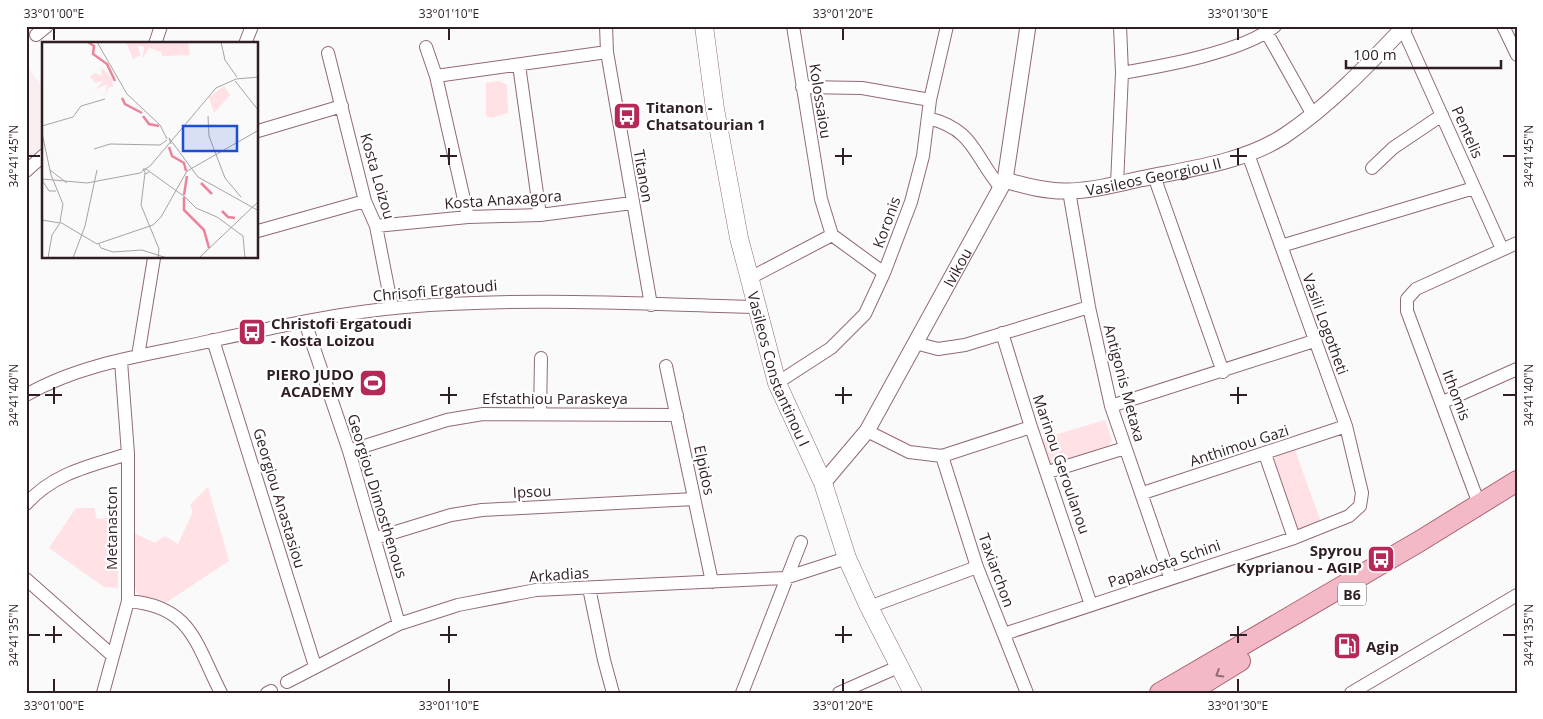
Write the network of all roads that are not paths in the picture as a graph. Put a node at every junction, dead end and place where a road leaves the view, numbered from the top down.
1 (47, 26) edge
2 (161, 26) edge
3 (252, 26) edge
4 (606, 26) edge
5 (704, 26) edge
6 (793, 26) edge
7 (947, 26) edge
8 (1028, 26) edge
9 (1120, 26) edge
10 (1503, 26) edge
11 (1404, 28) edge
12 (1271, 30) edge
13 (36, 35) dead end
14 (156, 42) edge
15 (246, 42) edge
16 (426, 46) dead end
17 (607, 52) junction
18 (328, 53) dead end
19 (1517, 55) edge
20 (519, 65) junction
21 (1122, 73) junction
22 (436, 76) junction
23 (802, 87) junction
24 (930, 100) junction
25 (342, 106) junction
26 (1312, 114) junction
27 (1442, 115) junction
28 (928, 118) junction
29 (259, 131) edge
30 (1248, 154) junction
31 (42, 158) edge
32 (1372, 168) dead end
33 (26, 171) edge
34 (1154, 176) junction
35 (1003, 184) junction
36 (1118, 184) junction
37 (1474, 188) junction
38 (1069, 191) junction
39 (365, 202) junction
40 (632, 203) junction
41 (540, 214) junction
42 (468, 217) junction
43 (376, 226) junction
44 (259, 230) edge
45 (832, 235) junction
46 (1517, 243) edge
47 (1281, 246) junction
48 (1502, 250) junction
49 (155, 259) edge
50 (884, 273) junction
51 (748, 279) junction
52 (651, 305) junction
53 (1089, 307) junction
54 (392, 308) junction
55 (757, 308) junction
56 (305, 322) junction
57 (1002, 333) junction
58 (213, 340) junction
59 (1314, 341) junction
60 (915, 344) junction
61 (138, 356) junction
62 (541, 358) dead end
63 (121, 361) junction
64 (666, 366) dead end
65 (1517, 369) edge
66 (1223, 372) junction
67 (777, 383) junction
68 (26, 395) edge
69 (1442, 402) junction
70 (1112, 406) junction
71 (540, 414) junction
72 (677, 415) junction
73 (1346, 426) junction
74 (1031, 427) junction
75 (867, 431) junction
76 (1125, 448) junction
77 (349, 451) junction
78 (128, 454) junction
79 (1265, 454) junction
80 (942, 456) junction
81 (1048, 472) junction
82 (1517, 481) edge
83 (823, 484) junction
84 (1143, 493) junction
85 (1517, 497) edge
86 (694, 499) junction
87 (26, 504) edge
88 (1479, 504) junction
89 (1360, 506) joint
90 (376, 538) junction
91 (1294, 538) junction
92 (801, 542) dead end
93 (847, 558) junction
94 (977, 567) junction
95 (786, 578) junction
96 (1170, 578) junction
97 (26, 579) edge
98 (712, 582) junction
99 (589, 588) junction
100 (1517, 594) edge
101 (128, 601) junction
102 (1092, 605) junction
103 (869, 607) junction
104 (399, 624) junction
105 (1004, 634) junction
106 (113, 656) junction
107 (316, 666) junction
108 (898, 667) junction
109 (288, 682) dead end
110 (102, 693) edge
111 (221, 693) edge
112 (614, 693) edge
113 (742, 693) edge
114 (839, 693) edge
115 (913, 693) edge
116 (1027, 693) edge
117 (1160, 693) edge
118 (1188, 693) edge
119 (1351, 693) edge

1 - 13 street
2 - 14 street
3 - 15 street
4 - 17 street, Titanon
5 - 51 main road, Vasileos Constantinou I
6 - 23 street, Kolossaiou
7 - 24 street, Koronis
8 - 35 street, Ivikou
9 - 21 street
10 - 19 street
11 - 26 street, Vasileos Georgiou II
11 - 27 street, Pentelis
12 - 21 street
12 - 26 street
16 - 22 street
17 - 20 street
17 - 40 street, Titanon
18 - 25 street, Kosta Loizou
20 - 22 street
20 - 41 street
21 - 36 street
22 - 42 street
23 - 24 street
23 - 45 street, Kolossaiou
24 - 28 street, Koronis
25 - 29 street
25 - 39 street, Kosta Loizou
26 - 30 street, Vasileos Georgiou II
27 - 32 street
27 - 37 street, Pentelis
28 - 35 street
28 - 50 street, Koronis
30 - 34 street, Vasileos Georgiou II
30 - 47 street, Vasili Logotheti
31 - 33 street
34 - 36 street, Vasileos Georgiou II
34 - 66 street
35 - 38 street, Vasileos Georgiou II
35 - 60 street, Ivikou
36 - 38 street, Vasileos Georgiou II
37 - 47 street
37 - 48 street, Pentelis
38 - 53 street, Antigonis Metaxa
39 - 43 street, Kosta Loizou
39 - 44 street
40 - 41 street, Kosta Anaxagora
40 - 52 street, Titanon
41 - 42 street, Kosta Anaxagora
42 - 43 street, Kosta Anaxagora
43 - 54 street, Kosta Loizou
45 - 50 street
45 - 51 street
46 - 48 street
47 - 59 street, Vasili Logotheti
48 - 69 street, Ithomis
49 - 61 street
50 - 67 street, Koronis
51 - 55 main road, Vasileos Constantinou I
52 - 54 street, Chrisofi Ergatoudi
52 - 55 street, Chrisofi Ergatoudi
53 - 57 street
53 - 70 street, Antigonis Metaxa
54 - 56 street, Chrisofi Ergatoudi
55 - 67 main road, Vasileos Constantinou I
56 - 58 street, Chrisofi Ergatoudi
56 - 77 street, Georgiou Dimosthenous
57 - 60 street
57 - 74 street, Marinou Geroulanou
58 - 61 street, Chrisofi Ergatoudi
58 - 107 street, Georgiou Anastasiou
59 - 66 street
59 - 73 street, Vasili Logotheti
60 - 75 street, Ivikou
61 - 63 street, Chrisofi Ergatoudi
62 - 71 street
63 - 68 street, Chrisofi Ergatoudi
63 - 78 street, Metanaston
64 - 72 street, Elpidos
65 - 69 street
66 - 70 street
67 - 83 main road, Vasileos Constantinou I
69 - 88 street, Ithomis
70 - 76 street, Antigonis Metaxa
71 - 72 street, Efstathiou Paraskeya
71 - 77 street, Efstathiou Paraskeya
72 - 86 street, Elpidos
73 - 79 street, Anthimou Gazi
73 - 89 street, Vasili Logotheti
74 - 80 street
74 - 81 street, Marinou Geroulanou
75 - 80 street
75 - 83 street, Ivikou
76 - 81 street
76 - 84 street, Antigonis Metaxa
77 - 90 street, Georgiou Dimosthenous
78 - 87 street
78 - 101 street, Metanaston
79 - 84 street, Anthimou Gazi
79 - 91 street
80 - 94 street, Taxiarchon
81 - 102 street, Marinou Geroulanou
82 - 88 main road, B6
83 - 93 main road, Vasileos Constantinou I
84 - 96 street, Antigonis Metaxa
85 -> 118 main road, B6
86 - 90 street, Ipsou
86 - 98 street, Elpidos
88 - 117 main road, B6
89 - 91 street, Papakosta Schini
90 - 104 street, Georgiou Dimosthenous
91 - 96 street, Papakosta Schini
92 - 95 street
93 - 95 street, Arkadias
93 - 103 main road, Vasileos Constantinou I
94 - 103 street
94 - 105 street, Taxiarchon
95 - 98 street, Arkadias
95 - 113 street
96 - 102 street, Papakosta Schini
97 - 106 street
98 - 99 street, Arkadias
99 - 104 street, Arkadias
99 - 112 street
100 - 119 street
101 - 106 street, Metanaston
101 - 111 street
102 - 105 street, Papakosta Schini
103 - 108 main road, Vasileos Constantinou I
104 - 107 street, Arkadias
105 - 116 street, Taxiarchon
106 - 110 street, Metanaston
107 - 109 street, Arkadias
108 - 114 street
108 - 115 main road, Vasileos Constantinou I

